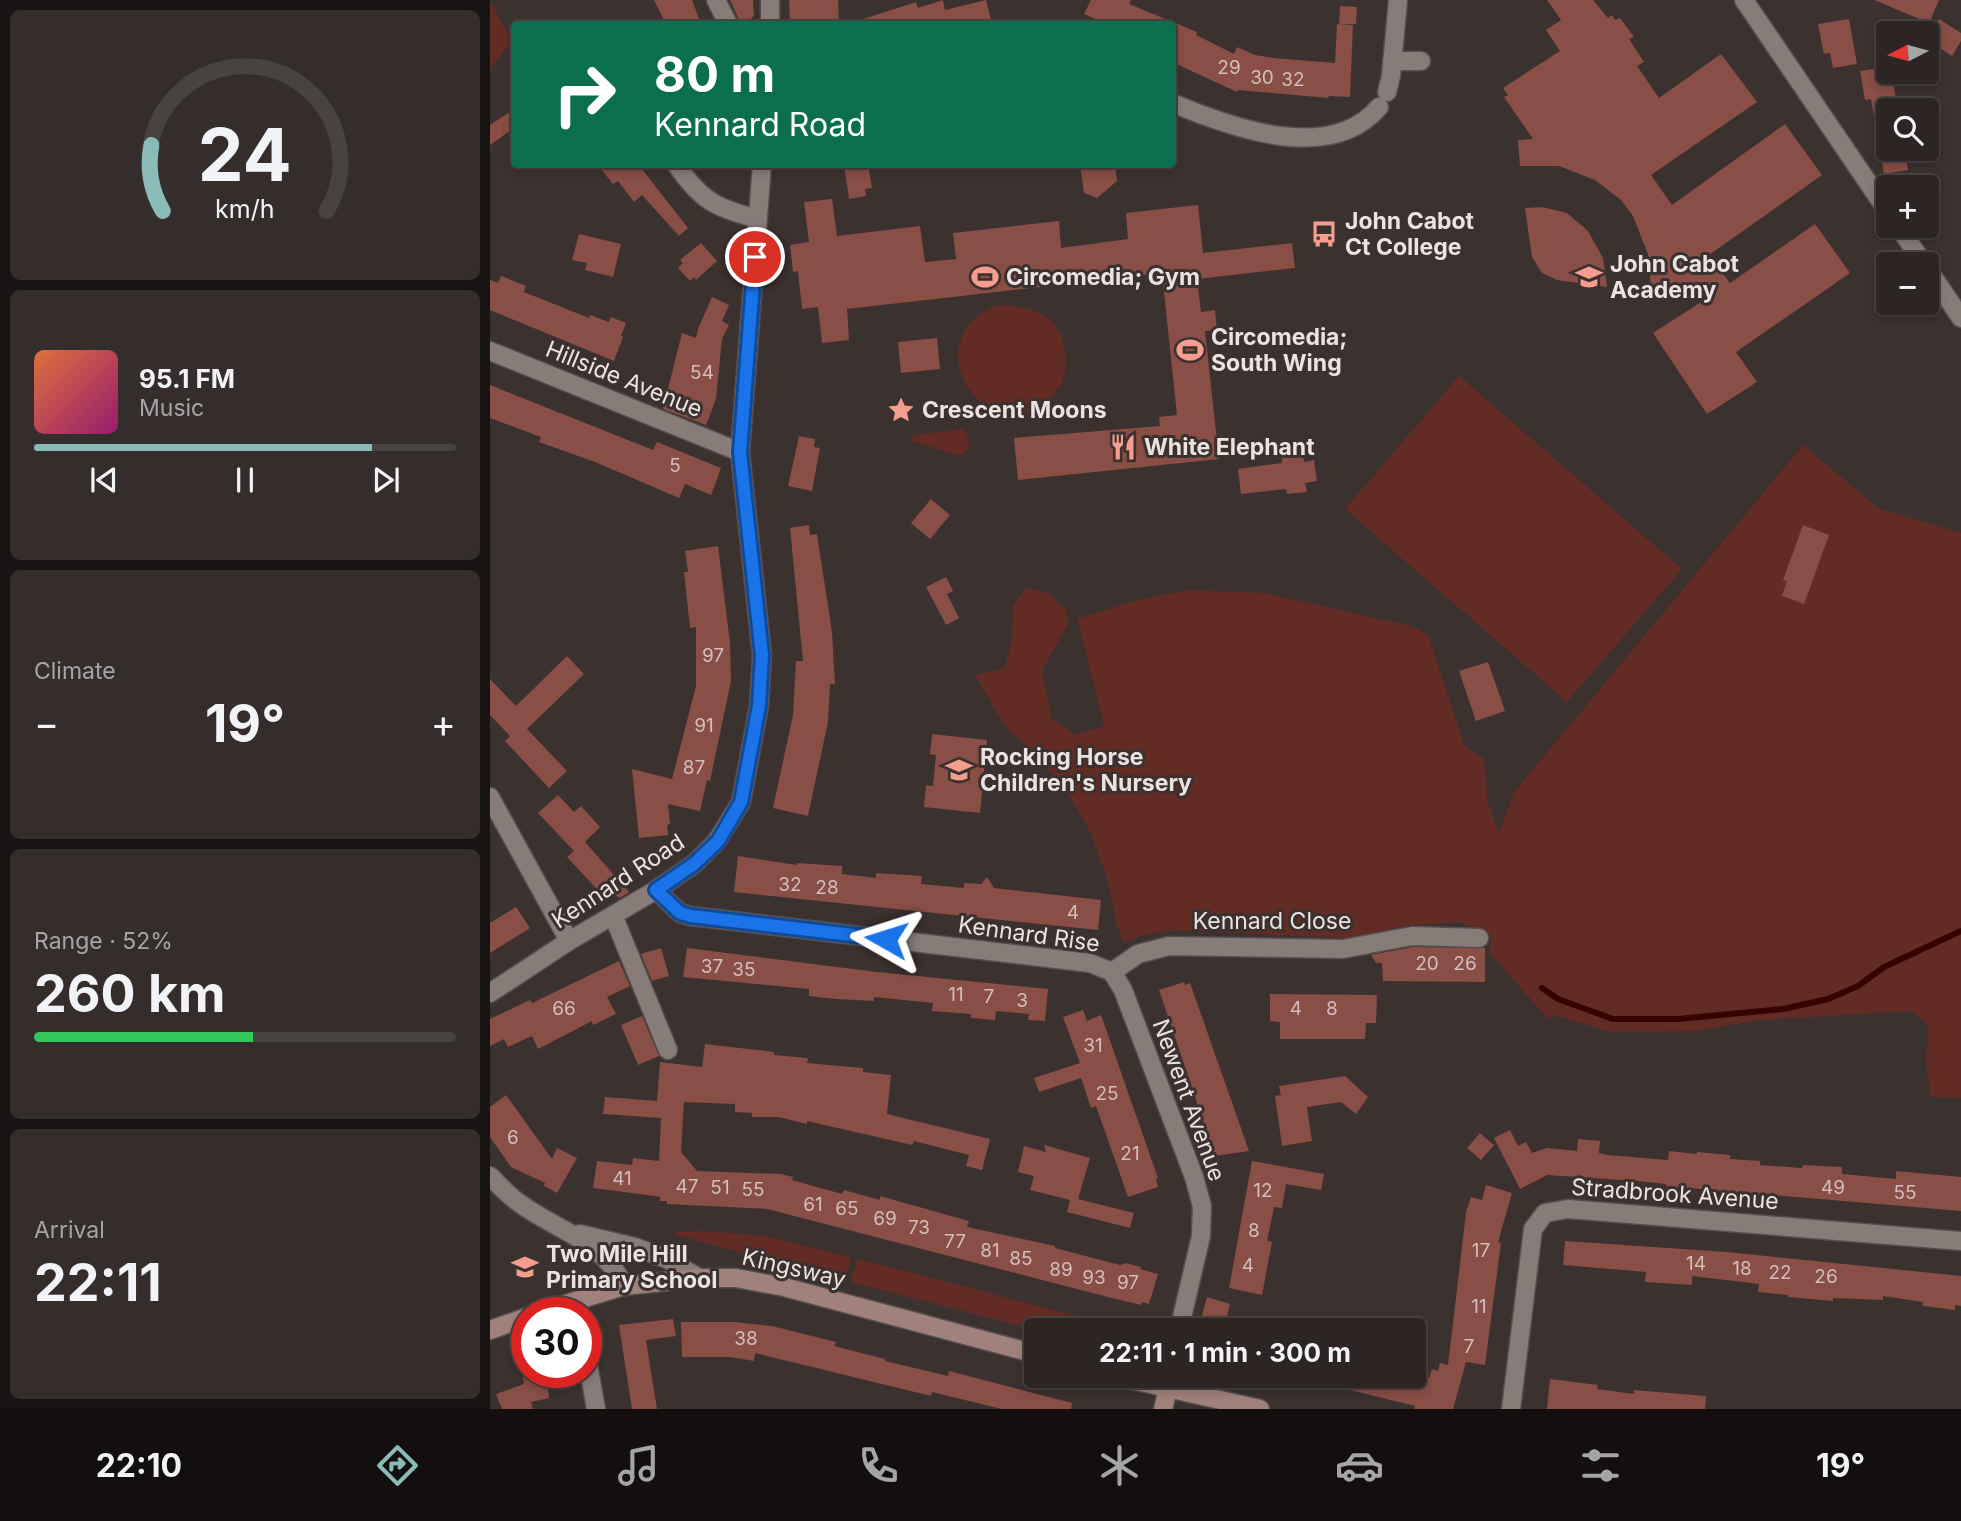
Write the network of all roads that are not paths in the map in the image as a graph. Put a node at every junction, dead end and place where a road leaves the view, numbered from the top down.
1 (716, 0) edge
2 (770, 0) edge
3 (1398, 0) edge
4 (1744, 0) edge
5 (726, 21) edge
6 (770, 21) edge
7 (1392, 61) junction
8 (1421, 61) dead end
9 (1176, 105) edge
10 (680, 168) edge
11 (762, 168) edge
12 (1876, 194) edge
13 (758, 219) junction
14 (1939, 286) edge
15 (1961, 318) edge
16 (490, 351) edge
17 (740, 452) junction
18 (490, 797) edge
19 (656, 890) junction
20 (613, 915) junction
21 (1479, 938) dead end
22 (569, 941) junction
23 (1112, 972) junction
24 (490, 993) edge
25 (668, 1050) dead end
26 (490, 1176) edge
27 (566, 1230) junction
28 (1961, 1241) edge
29 (699, 1278) junction
30 (624, 1286) junction
31 (599, 1297) edge
32 (1182, 1318) edge
33 (511, 1323) edge
34 (490, 1330) edge
35 (1024, 1351) edge
36 (592, 1388) edge
37 (1168, 1388) edge
38 (1189, 1388) edge
39 (596, 1409) edge
40 (1163, 1409) edge
41 (1260, 1409) edge
42 (1511, 1409) edge

1 - 5 street
2 - 6 street
3 - 7 street
4 - 12 street
7 - 8 street
7 - 9 street
10 - 13 street
11 - 13 street, Kennard Road
13 - 17 street, Kennard Road
14 - 15 street
16 - 17 street, Hillside Avenue
17 - 19 street, Kennard Road
18 - 22 street
19 - 20 street, Kennard Road
19 - 23 street, Kennard Rise
20 - 22 street, Kennard Road
20 - 25 street
21 - 23 street, Kennard Close
22 - 24 street, Kennard Road
23 - 32 street, Newent Avenue
26 - 27 street
27 - 29 street
27 - 30 street
28 - 42 street, Stradbrook Avenue
29 - 30 street, Kingsway
29 - 35 street, Kingsway
30 - 31 street, Kingsway
33 - 34 street
36 - 39 street
37 - 40 street
38 - 41 street

